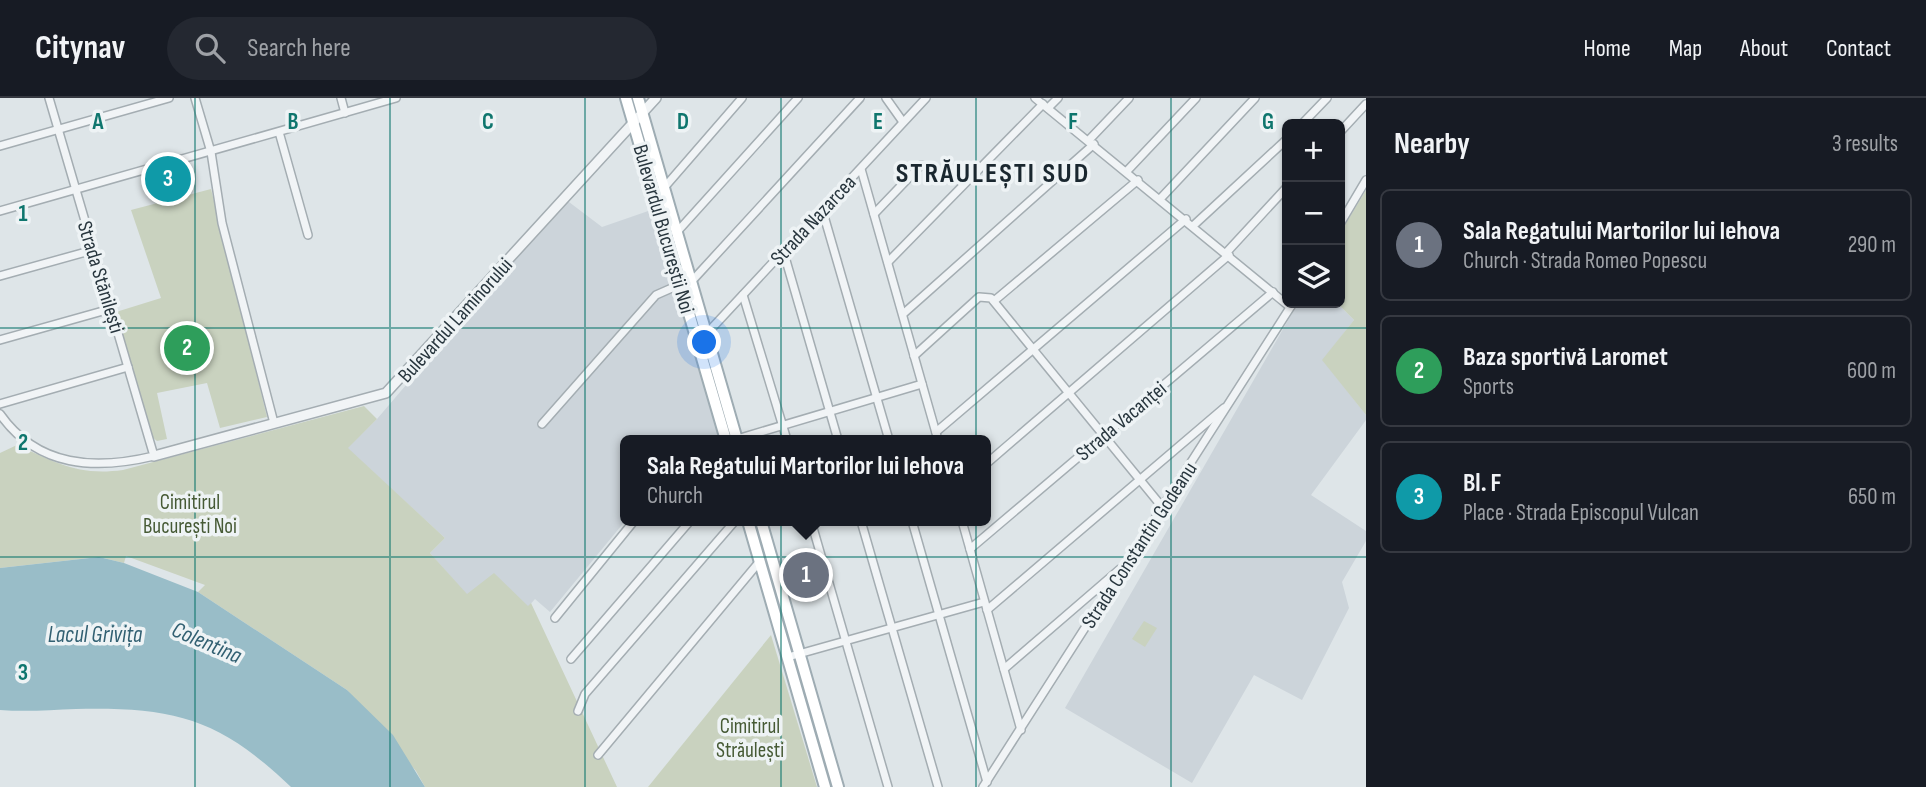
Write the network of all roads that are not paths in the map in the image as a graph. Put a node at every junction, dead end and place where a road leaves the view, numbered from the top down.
1 (48, 98) edge
2 (169, 98) edge
3 (195, 98) edge
4 (341, 98) edge
5 (396, 98) edge
6 (626, 98) edge
7 (638, 98) edge
8 (656, 98) edge
9 (742, 98) edge
10 (798, 98) edge
11 (860, 98) edge
12 (886, 98) edge
13 (926, 98) edge
14 (1035, 98) edge
15 (1058, 98) edge
16 (1129, 98) edge
17 (1196, 98) edge
18 (1255, 98) edge
19 (1327, 98) edge
20 (1366, 104) edge
21 (1045, 106) junction
22 (345, 113) junction
23 (642, 113) junction
24 (1307, 119) edge
25 (903, 122) junction
26 (633, 123) junction
27 (1345, 127) edge
28 (58, 131) junction
29 (279, 132) junction
30 (624, 134) junction
31 (637, 136) junction
32 (1091, 142) junction
33 (1282, 144) edge
34 (0, 146) edge
35 (211, 152) junction
36 (921, 164) dead end
37 (861, 169) junction
38 (1127, 171) junction
39 (1138, 180) junction
40 (1366, 180) edge
41 (663, 188) junction
42 (75, 190) junction
43 (1282, 193) edge
44 (655, 197) junction
45 (1160, 198) junction
46 (822, 209) junction
47 (0, 211) edge
48 (874, 214) junction
49 (1345, 216) edge
50 (1186, 219) junction
51 (1194, 225) junction
52 (677, 232) junction
53 (308, 235) dead end
54 (93, 250) junction
55 (783, 250) junction
56 (1228, 254) junction
57 (888, 262) junction
58 (0, 276) edge
59 (686, 283) junction
60 (1273, 292) junction
61 (743, 295) junction
62 (1282, 298) edge
63 (994, 301) junction
64 (1289, 308) edge
65 (110, 309) junction
66 (902, 314) junction
67 (701, 332) junction
68 (0, 340) edge
69 (1033, 349) junction
70 (914, 356) junction
71 (128, 368) junction
72 (922, 384) junction
73 (1069, 394) junction
74 (876, 398) junction
75 (1230, 403) junction
76 (0, 404) edge
77 (829, 411) junction
78 (0, 414) edge
79 (274, 423) junction
80 (542, 424) dead end
81 (783, 425) junction
82 (732, 435) edge
83 (750, 435) edge
84 (786, 435) edge
85 (836, 435) edge
86 (887, 435) edge
87 (937, 435) edge
88 (938, 435) edge
89 (1105, 435) junction
90 (154, 456) junction
91 (991, 460) edge
92 (1138, 478) junction
93 (1163, 508) junction
94 (630, 526) edge
95 (686, 526) edge
96 (731, 526) edge
97 (750, 526) edge
98 (762, 526) edge
99 (812, 526) edge
100 (862, 526) edge
101 (913, 526) edge
102 (963, 526) edge
103 (970, 549) junction
104 (760, 561) junction
105 (1127, 563) junction
106 (985, 602) junction
107 (987, 610) junction
108 (939, 615) junction
109 (555, 618) dead end
110 (893, 628) junction
111 (847, 641) junction
112 (800, 654) junction
113 (788, 657) junction
114 (571, 659) dead end
115 (1004, 669) junction
116 (578, 712) dead end
117 (1021, 730) junction
118 (598, 755) dead end
119 (985, 784) edge
120 (825, 787) edge
121 (838, 787) edge
122 (888, 787) edge
123 (938, 787) edge

1 - 28 street, Strada Stănilești
2 - 28 street
3 - 35 street
4 - 22 street
5 - 22 street
6 - 26 main road, Bulevardul Bucureștii Noi
7 - 23 main road, Bulevardul Bucureștii Noi
8 - 23 street, Bulevardul Laminorului
9 - 41 street
10 - 52 street
11 - 59 street
12 - 25 street
13 - 25 street, Strada Nazarcea
14 - 21 street
15 - 21 street
16 - 32 street
17 - 38 street
18 - 45 street
19 - 24 street
20 - 27 street
21 - 32 street
21 - 57 street
22 - 29 street
23 - 26 street, Bulevardul Laminorului
23 - 41 main road, Bulevardul Bucureștii Noi
25 - 37 street, Strada Nazarcea
26 - 30 street, Bulevardul Laminorului
26 - 31 main road, Bulevardul Bucureștii Noi
28 - 34 street
28 - 42 street, Strada Stănilești
29 - 35 street
29 - 53 street
30 - 31 street
30 - 79 street, Bulevardul Laminorului
31 - 44 main road, Bulevardul Bucureștii Noi
32 - 38 street
32 - 66 street
33 - 51 street
35 - 42 street
35 - 79 street
36 - 48 street
37 - 46 street, Strada Nazarcea
37 - 48 street
38 - 39 street
39 - 45 street
39 - 63 street
40 - 49 street
41 - 44 street
41 - 52 main road, Bulevardul Bucureștii Noi
42 - 47 street
42 - 54 street, Strada Stănilești
43 - 56 street
44 - 59 main road, Bulevardul Bucureștii Noi
45 - 50 street
46 - 55 street, Strada Nazarcea
46 - 74 street
48 - 57 street
50 - 51 street
50 - 69 street
51 - 56 street
52 - 59 main road, Bulevardul Bucureștii Noi
54 - 58 street
54 - 65 street, Strada Stănilești
55 - 61 street, Strada Nazarcea
55 - 77 street
56 - 60 street
56 - 73 street
57 - 66 street
59 - 67 main road, Bulevardul Bucureștii Noi
59 - 80 street
60 - 62 street
60 - 89 street, Strada Vacanței
61 - 67 street, Strada Nazarcea
61 - 81 street
63 - 69 street
63 - 70 street
64 - 75 street, Strada Constantin Godeanu
65 - 68 street
65 - 71 street, Strada Stănilești
66 - 70 street
67 - 82 main road, Bulevardul Bucureștii Noi
69 - 73 street
69 - 88 street
70 - 72 street
71 - 76 street
71 - 90 street, Strada Stănilești
72 - 74 street
72 - 87 street
73 - 89 street
73 - 91 street
74 - 77 street
74 - 86 street
75 - 92 street
75 - 93 street, Strada Constantin Godeanu
77 - 81 street
77 - 85 street
78 - 90 street
79 - 90 street, Bulevardul Laminorului
81 - 83 street
81 - 84 street
89 - 92 street
89 - 103 street, Strada Vacanței
92 - 93 street
92 - 107 street
93 - 105 street, Strada Constantin Godeanu
94 - 109 street
95 - 114 street
96 - 116 street
97 - 104 main road
98 - 112 main road
99 - 111 street
100 - 110 street
101 - 108 street
102 - 103 street
103 - 106 street
104 - 113 main road
104 - 118 street
105 - 115 street
105 - 117 street, Strada Constantin Godeanu
106 - 107 street
106 - 108 street
107 - 115 street
108 - 110 street
108 - 119 street
110 - 111 street
110 - 123 street
111 - 112 street
111 - 122 street
112 - 113 street
112 - 121 main road
113 - 120 main road
115 - 117 street
117 - 119 street, Strada Constantin Godeanu

